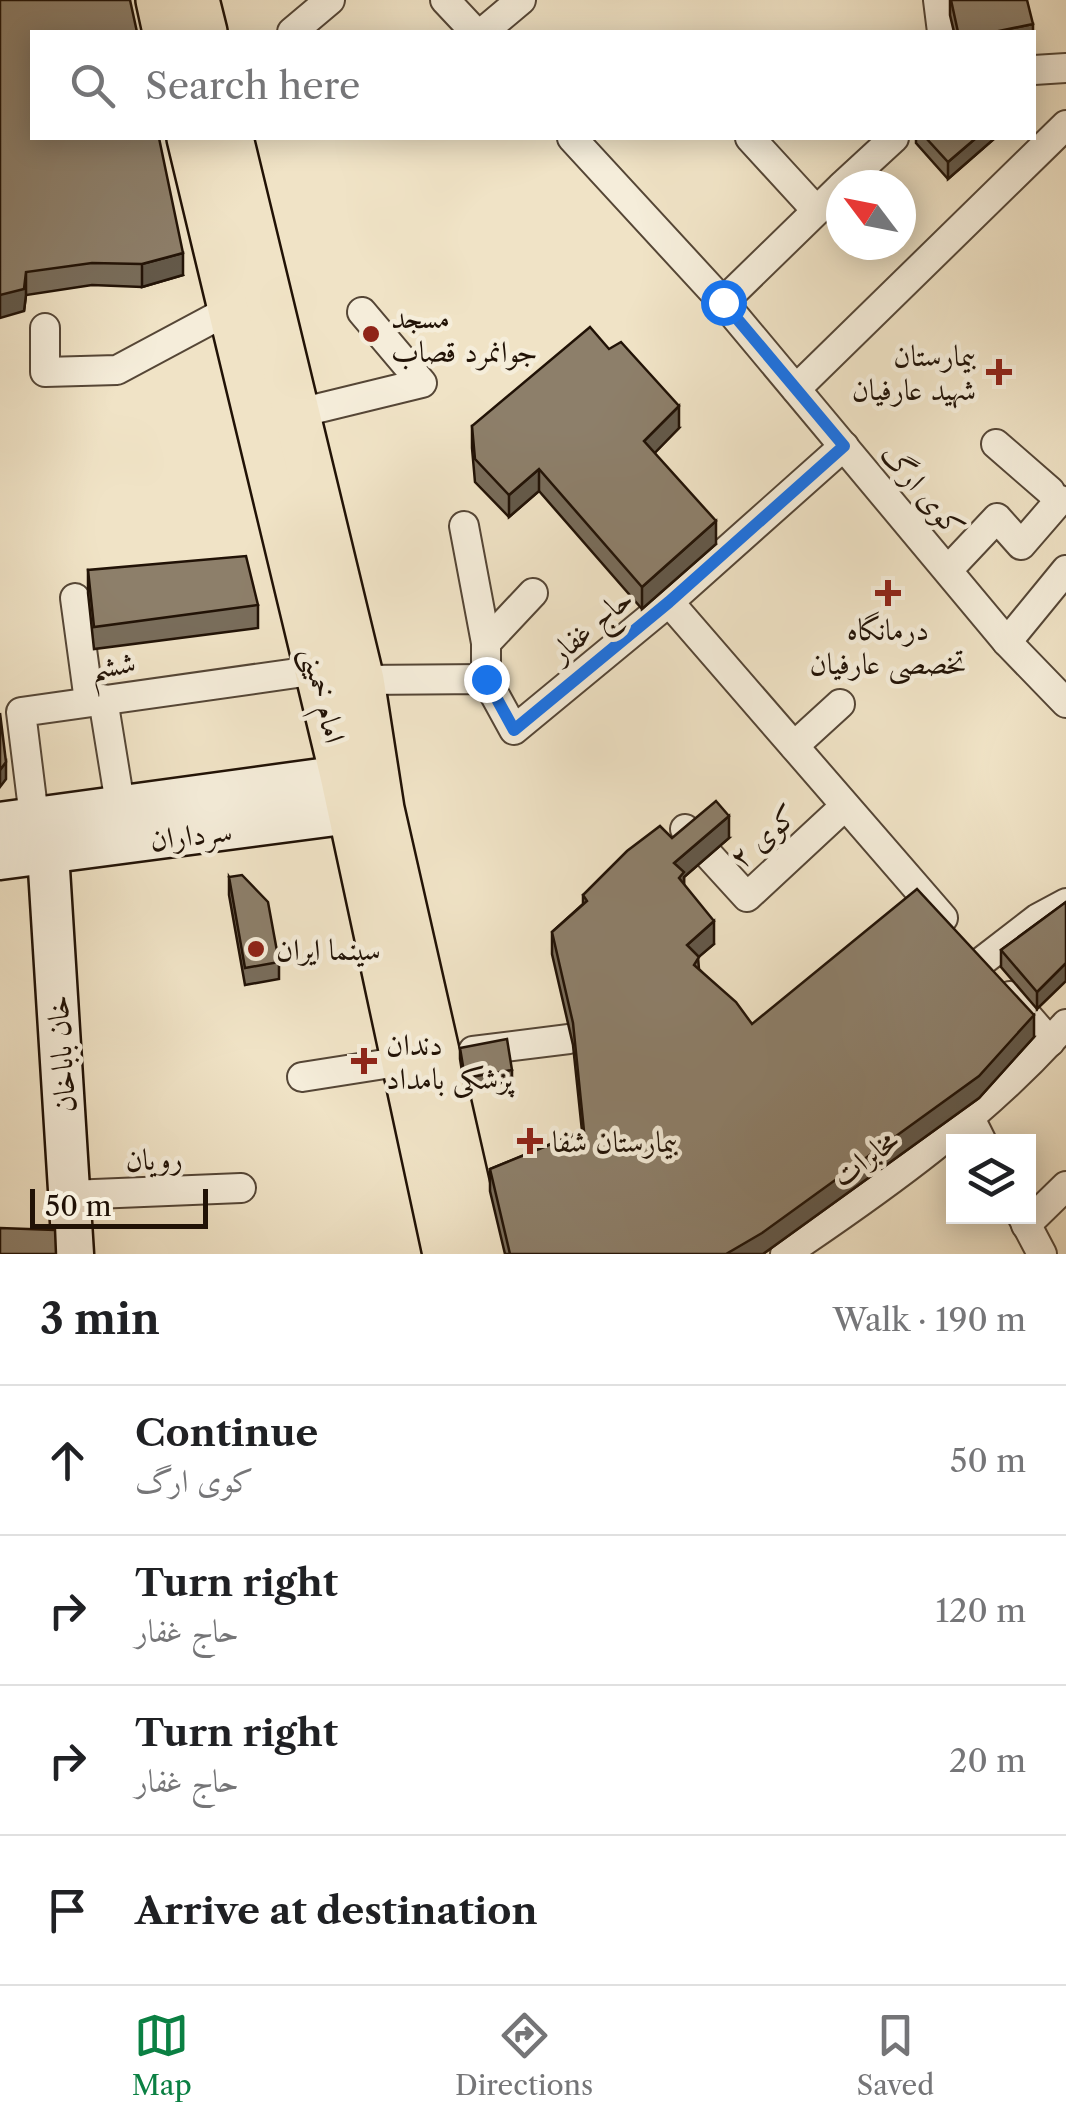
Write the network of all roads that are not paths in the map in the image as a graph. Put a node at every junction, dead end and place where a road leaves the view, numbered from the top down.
1 (159, 0) edge
2 (196, 0) edge
3 (329, 0) edge
4 (445, 0) edge
5 (521, 0) edge
6 (938, 0) edge
7 (166, 30) edge
8 (204, 30) edge
9 (294, 30) edge
10 (473, 30) edge
11 (485, 30) edge
12 (942, 30) edge
13 (1066, 68) edge
14 (1036, 70) edge
15 (1066, 125) edge
16 (190, 140) edge
17 (231, 140) edge
18 (574, 140) edge
19 (752, 140) edge
20 (889, 140) edge
21 (858, 170) edge
22 (826, 201) edge
23 (816, 210) junction
24 (723, 302) junction
25 (229, 310) junction
26 (362, 312) dead end
27 (45, 328) dead end
28 (796, 389) junction
29 (299, 413) junction
30 (996, 444) dead end
31 (844, 446) junction
32 (1060, 492) edge
33 (464, 526) dead end
34 (948, 570) junction
35 (1066, 570) edge
36 (533, 594) dead end
37 (75, 598) dead end
38 (669, 602) junction
39 (1008, 642) junction
40 (486, 643) junction
41 (318, 670) junction
42 (486, 679) junction
43 (361, 680) junction
44 (96, 700) junction
45 (1066, 702) edge
46 (840, 704) dead end
47 (11, 714) edge
48 (794, 746) junction
49 (363, 792) junction
50 (845, 806) junction
51 (120, 810) junction
52 (685, 829) edge
53 (28, 831) edge
54 (0, 859) edge
55 (1066, 903) edge
56 (981, 962) junction
57 (1058, 1033) edge
58 (568, 1039) edge
59 (420, 1058) junction
60 (302, 1077) dead end
61 (976, 1130) edge
62 (1066, 1186) edge
63 (241, 1188) dead end
64 (70, 1195) junction
65 (1036, 1211) edge
66 (1026, 1224) edge
67 (74, 1254) edge
68 (446, 1254) edge
69 (482, 1254) edge
70 (785, 1254) edge
71 (1042, 1254) edge

1 - 7 main road
2 - 8 main road
3 - 9 street
4 - 10 street
5 - 11 street
6 - 12 street
13 - 14 street
15 - 28 street
16 - 25 main road, امام خمینی
17 - 29 main road, امام خمینی
18 - 24 street, کوی ارگ
19 - 23 street
20 - 21 street
22 - 23 street
23 - 24 street
24 - 28 street, کوی ارگ
25 - 27 street
25 - 41 main road, امام خمینی
26 - 29 street
28 - 31 street, کوی ارگ
29 - 43 main road, امام خمینی
30 - 32 street
31 - 34 street, کوی ارگ
31 - 38 street, حاج غفار
32 - 34 street
33 - 40 street
34 - 39 street, کوی ارگ
35 - 39 street
36 - 40 street
37 - 44 street
38 - 42 street, حاج غفار
38 - 48 street
39 - 45 street, کوی ارگ
40 - 42 street
41 - 44 street, ششم
41 - 49 main road, امام خمینی
42 - 43 street
43 - 49 main road, امام خمینی
44 - 47 street, ششم
44 - 51 street
46 - 48 street
47 - 53 street, ششم
48 - 50 street
49 - 51 main road, سرداران
49 - 53 main road, سرداران
49 - 59 main road, امام خمینی
50 - 52 street, کوی ۲
50 - 56 street
51 - 53 main road, سرداران
53 - 54 main road, سرداران
53 - 64 main road, خان باباخان
55 - 56 street
56 - 57 street
57 - 61 street, مخابرات
58 - 59 street
59 - 60 street
59 - 68 main road, امام خمینی
59 - 69 main road, امام خمینی
61 - 70 street, مخابرات
62 - 65 street
63 - 64 street, رویان
64 - 67 main road, خان باباخان
66 - 71 street

